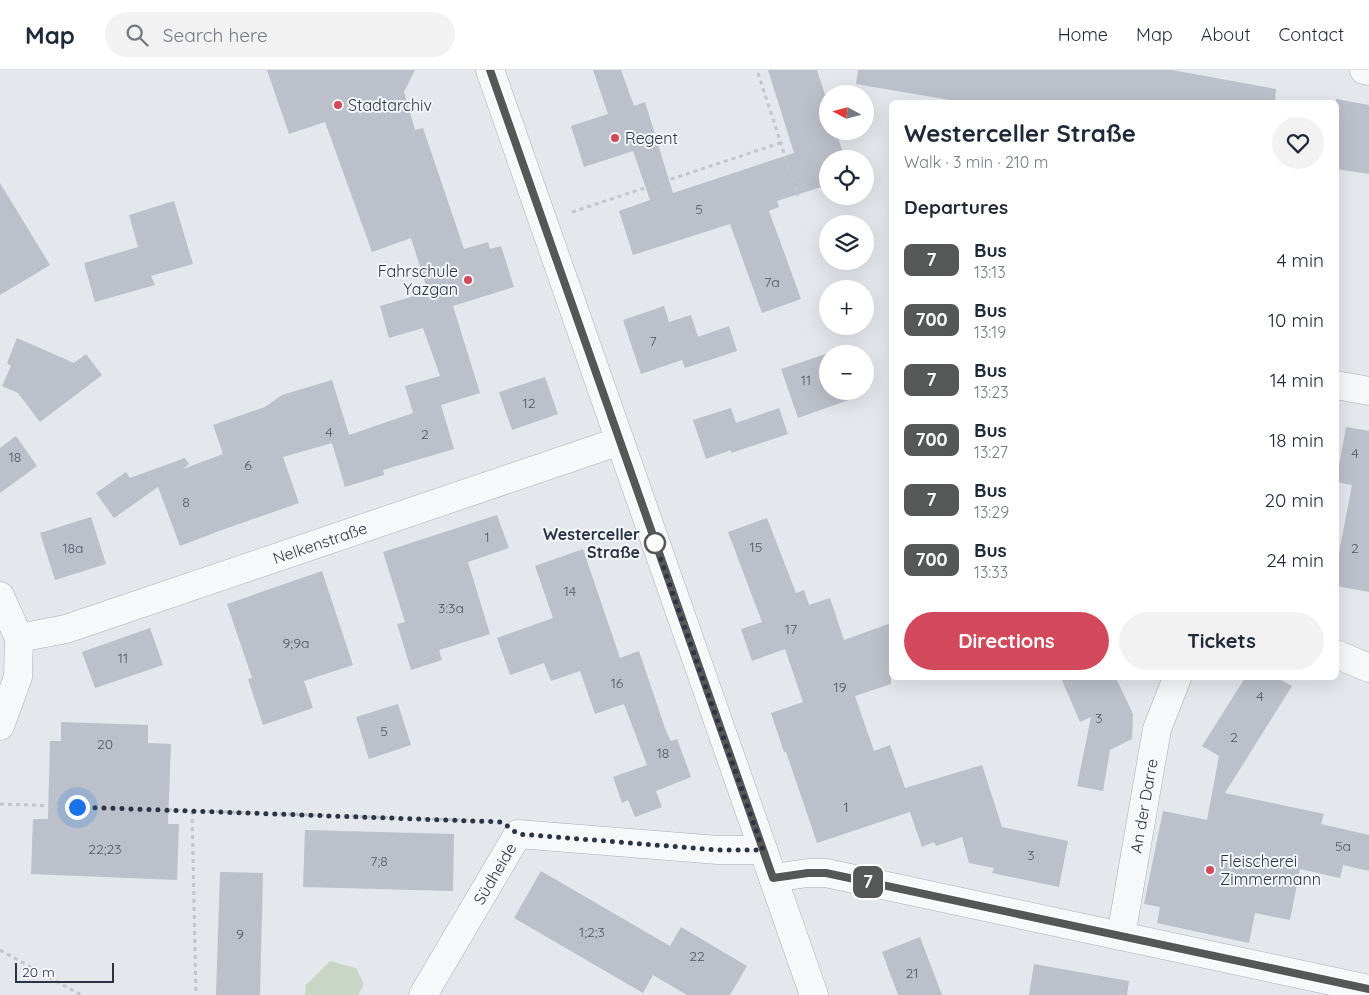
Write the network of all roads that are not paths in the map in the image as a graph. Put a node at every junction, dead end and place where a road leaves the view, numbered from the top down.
1 (490, 70) edge
2 (1364, 70) edge
3 (1369, 71) edge
4 (1339, 386) edge
5 (1369, 391) edge
6 (620, 442) junction
7 (0, 596) edge
8 (19, 638) junction
9 (1339, 655) edge
10 (1369, 668) edge
11 (1176, 680) edge
12 (0, 726) edge
13 (763, 850) junction
14 (773, 878) junction
15 (1121, 936) junction
16 (1369, 989) edge
17 (423, 995) edge
18 (814, 995) edge

1 - 6 street
2 - 3 street
4 - 5 street
6 - 8 street, Nelkenstraße
6 - 13 street
7 - 8 street
8 - 12 street
9 - 10 street
11 - 15 street, An der Darre
13 - 14 street
13 - 17 street, Südheide
14 - 15 street
14 - 18 street
15 - 16 street

